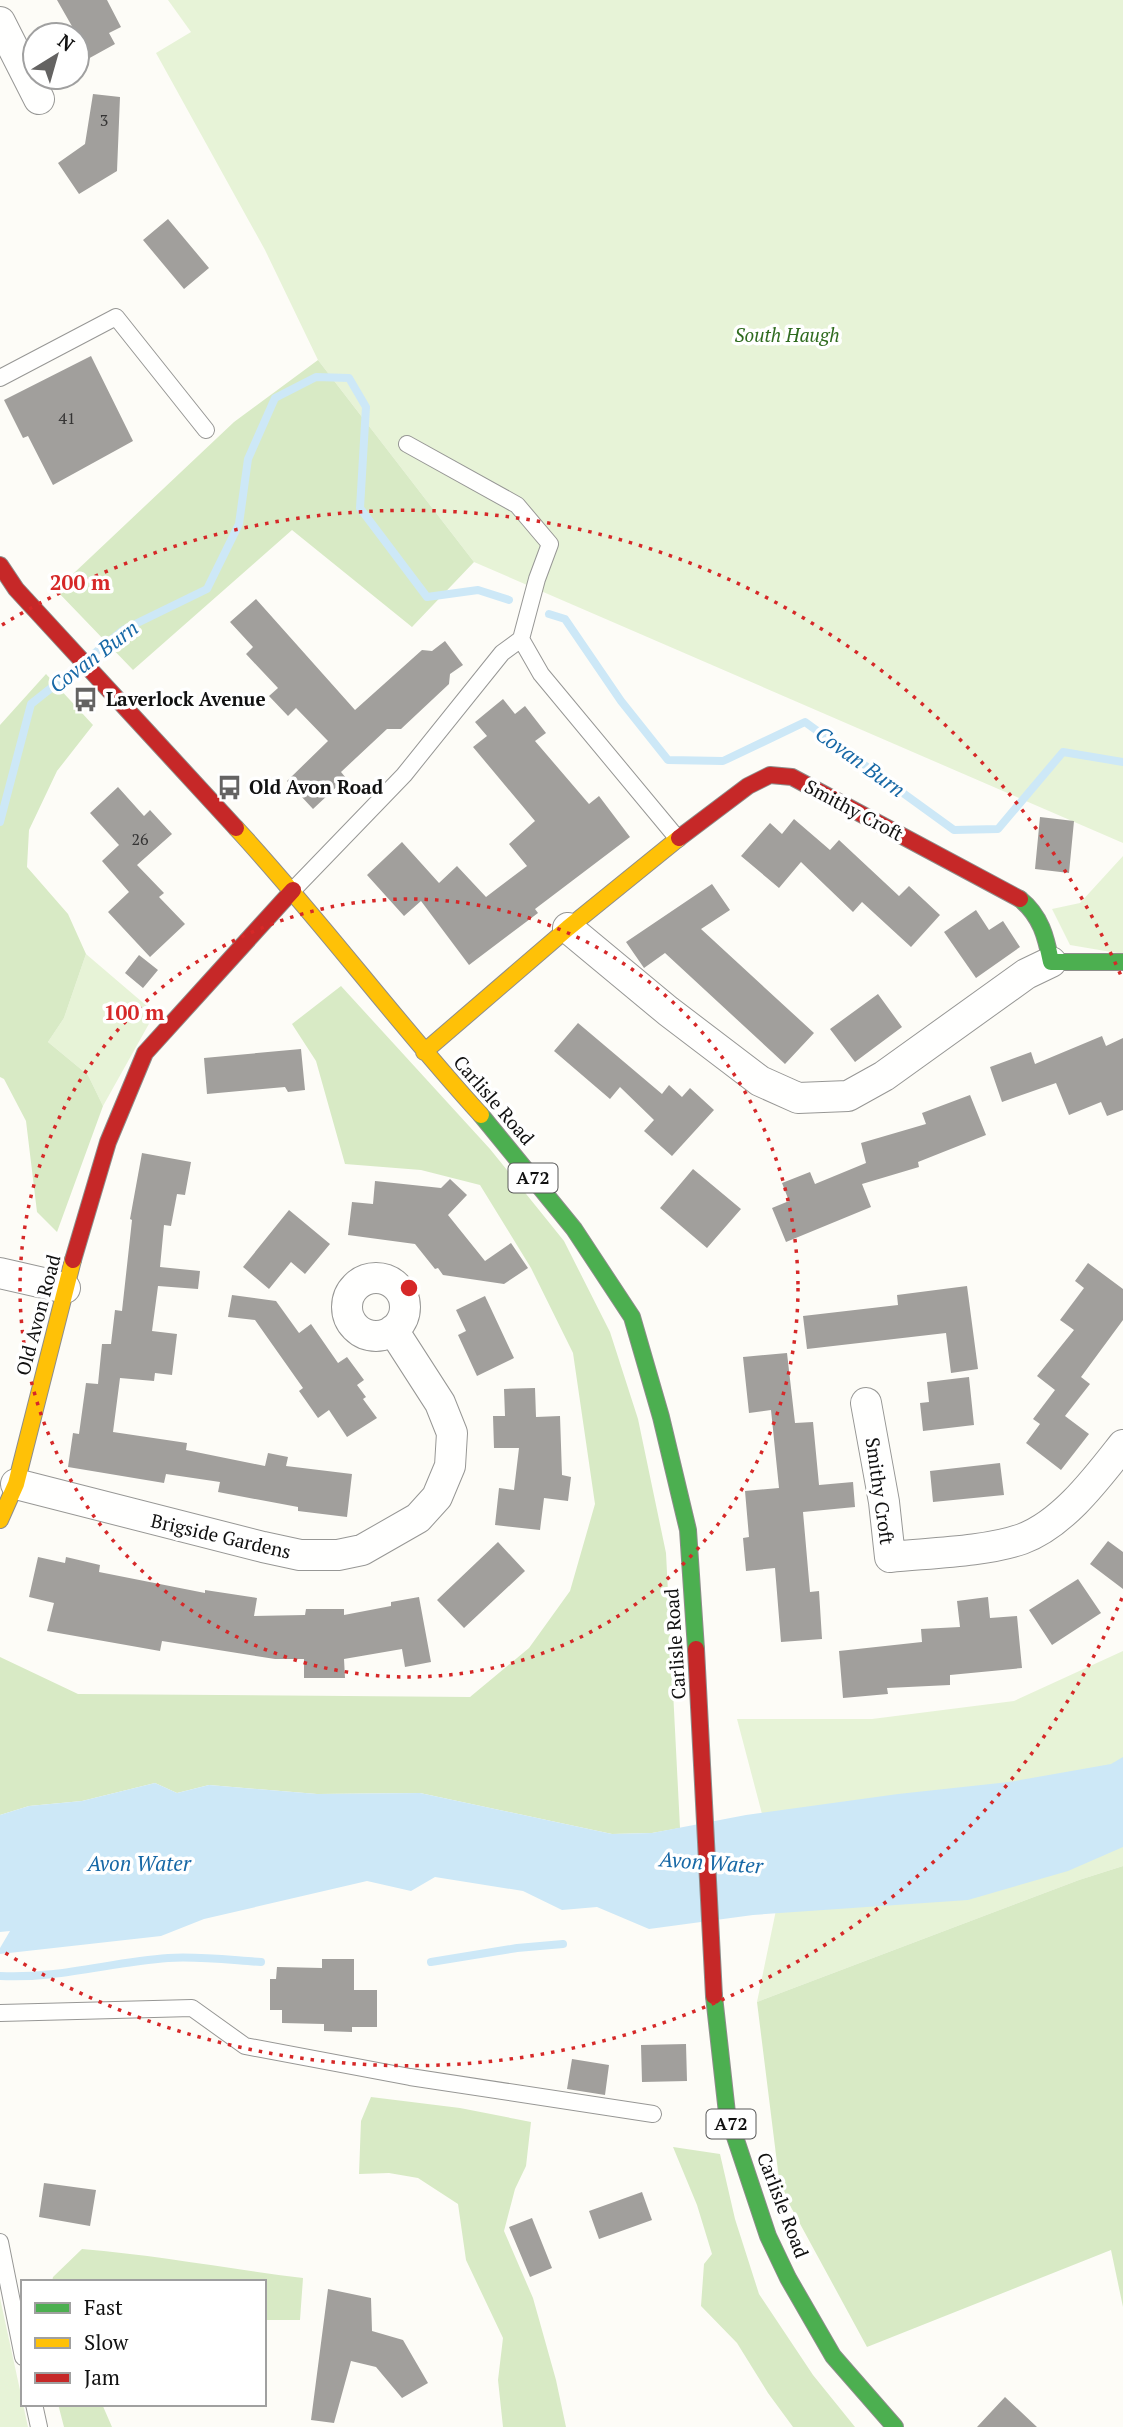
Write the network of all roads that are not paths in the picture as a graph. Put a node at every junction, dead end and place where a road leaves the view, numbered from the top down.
1 (0, 22) edge
2 (39, 99) dead end
3 (0, 378) edge
4 (206, 430) dead end
5 (407, 444) dead end
6 (0, 565) edge
7 (522, 639) junction
8 (678, 839) junction
9 (293, 890) junction
10 (568, 928) junction
11 (1051, 962) junction
12 (1123, 962) edge
13 (424, 1052) junction
14 (0, 1273) edge
15 (65, 1288) junction
16 (393, 1330) dead end
17 (866, 1403) dead end
18 (1123, 1445) edge
19 (16, 1484) junction
20 (0, 1520) edge
21 (0, 2013) edge
22 (653, 2114) dead end
23 (0, 2242) edge
24 (21, 2347) edge
25 (34, 2406) edge
26 (39, 2427) edge
27 (895, 2427) edge

1 - 2 street
3 - 4 lane
5 - 7 lane
6 - 9 main road, Carlisle Road / A72
7 - 8 lane
7 - 9 lane
8 - 10 main road, Smithy Croft
8 - 11 main road, Smithy Croft
9 - 13 main road, Carlisle Road / A72
9 - 15 main road, Old Avon Road
10 - 11 street
10 - 13 main road, Smithy Croft
11 - 12 main road
13 - 27 main road, Carlisle Road / A72
14 - 15 street
15 - 19 main road, Old Avon Road
16 - 19 street, Brigside Gardens
17 - 18 street, Smithy Croft
19 - 20 main road, Old Avon Road
21 - 22 lane
23 - 24 lane
25 - 26 lane

